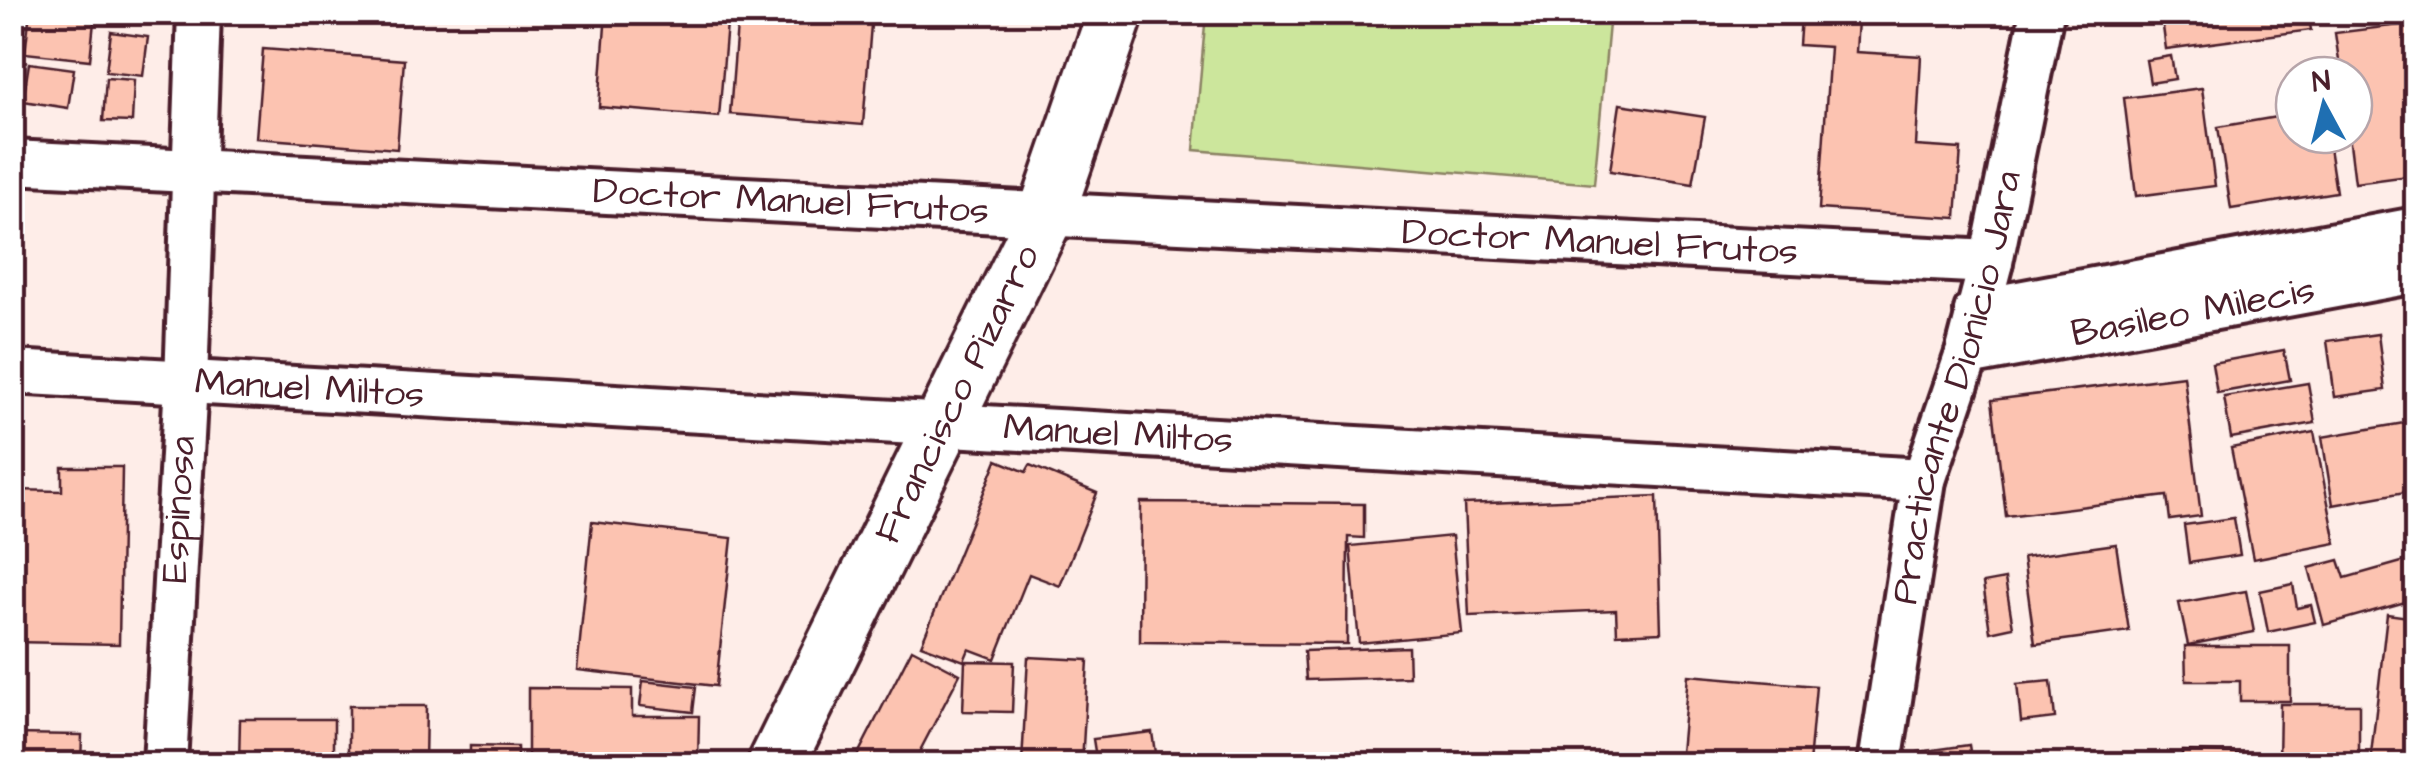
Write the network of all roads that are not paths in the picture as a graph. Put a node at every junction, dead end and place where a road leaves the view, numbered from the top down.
1 (199, 12) edge
2 (1116, 12) edge
3 (2042, 12) edge
4 (12, 162) edge
5 (192, 171) junction
6 (1046, 215) junction
7 (2416, 229) edge
8 (1991, 262) junction
9 (2416, 271) edge
10 (1976, 310) junction
11 (1968, 354) junction
12 (12, 372) edge
13 (186, 382) junction
14 (940, 425) junction
15 (1924, 480) junction
16 (165, 764) edge
17 (776, 764) edge
18 (1880, 764) edge

1 - 5 street, Espinosa
2 - 6 street, Francisco Pizarro
3 - 8 street, Practicante Dionicio Jara
4 - 5 street, Doctor Manuel Frutos
5 - 6 street, Doctor Manuel Frutos
5 - 13 street, Espinosa
6 - 8 street, Doctor Manuel Frutos
6 - 14 street, Francisco Pizarro
7 - 10 street
8 - 10 street, Practicante Dionicio Jara
9 - 11 street, Basileo Milecis
10 - 11 street, Practicante Dionicio Jara
11 - 15 street, Practicante Dionicio Jara
12 - 13 street, Manuel Miltos
13 - 14 street, Manuel Miltos
13 - 16 street, Espinosa
14 - 15 street, Manuel Miltos
14 - 17 street, Francisco Pizarro
15 - 18 street, Practicante Dionicio Jara

